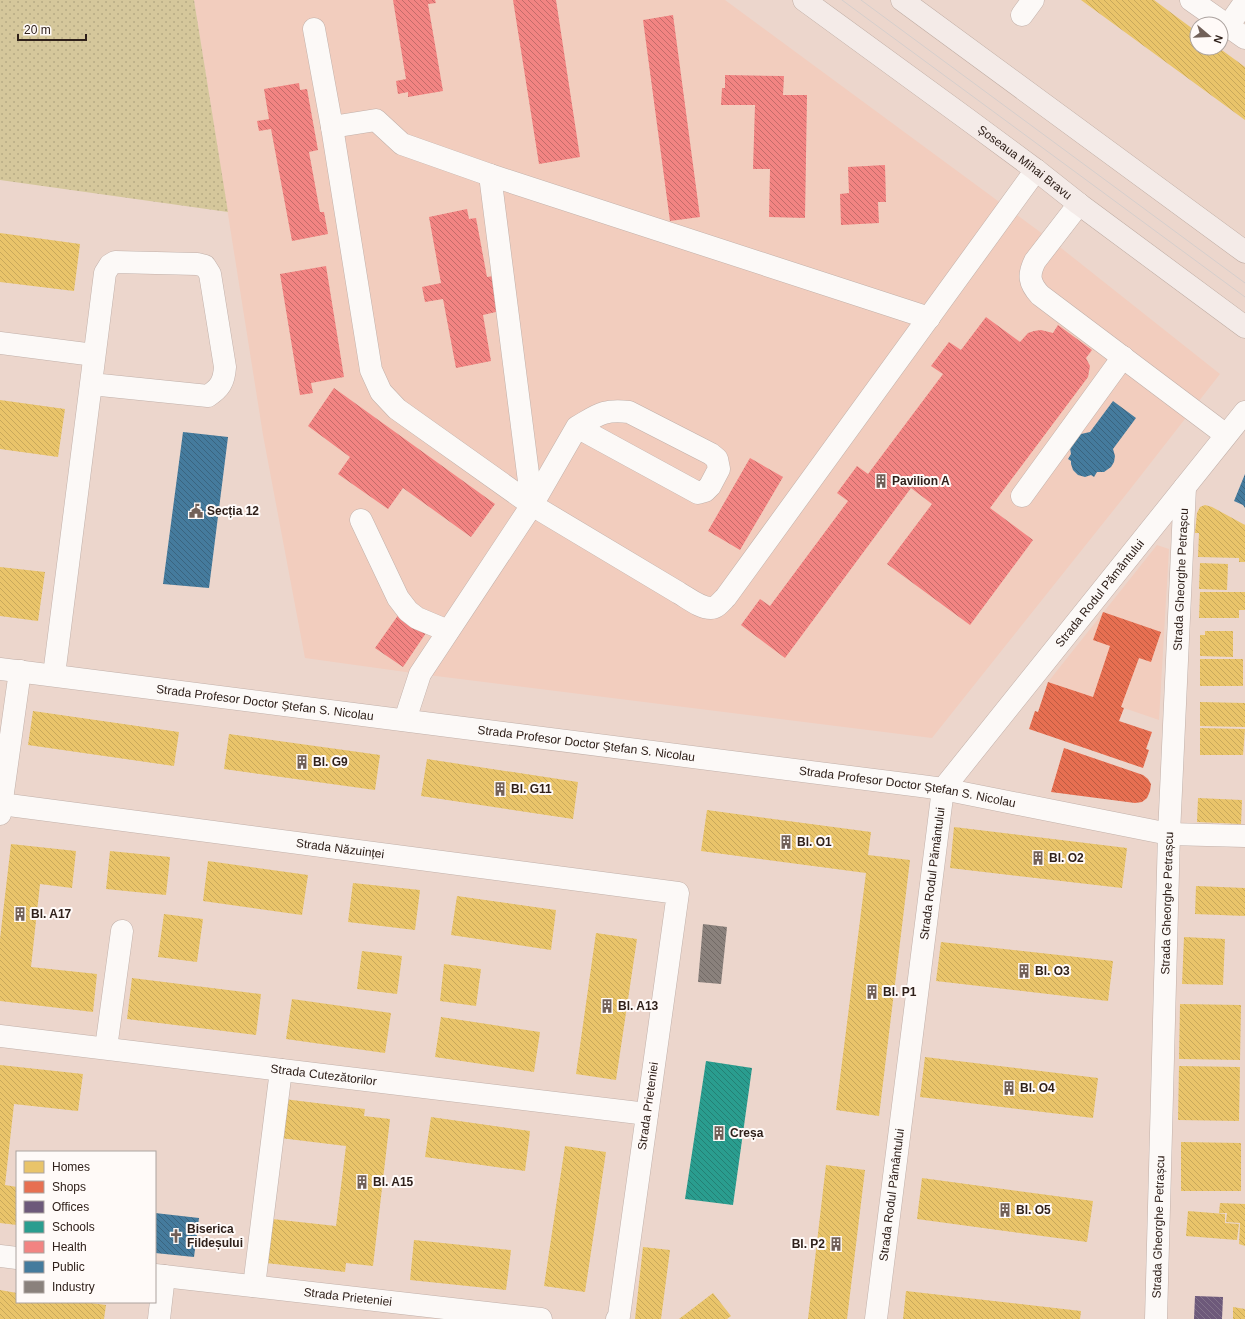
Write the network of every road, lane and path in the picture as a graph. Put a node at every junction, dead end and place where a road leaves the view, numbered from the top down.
1 (804, 0) edge
2 (902, 0) edge
3 (1191, 0) edge
4 (1245, 2) edge
5 (314, 30) dead end
6 (1237, 32) edge
7 (332, 127) junction
8 (1036, 170) junction
9 (490, 175) junction
10 (1079, 204) junction
11 (1245, 252) edge
12 (929, 318) junction
13 (1245, 327) edge
14 (0, 343) edge
15 (94, 355) junction
16 (1123, 357) junction
17 (91, 384) junction
18 (1245, 412) edge
19 (577, 427) junction
20 (1226, 435) junction
21 (1185, 487) junction
22 (1022, 496) dead end
23 (532, 505) junction
24 (361, 520) dead end
25 (448, 631) junction
26 (10, 670) edge
27 (54, 675) junction
28 (405, 720) junction
29 (943, 789) junction
30 (1, 809) edge
31 (1169, 834) junction
32 (1245, 836) edge
33 (678, 893) joint
34 (122, 931) dead end
35 (0, 1036) edge
36 (106, 1048) junction
37 (281, 1070) junction
38 (647, 1114) junction
39 (0, 1256) edge
40 (16, 1258) edge
41 (160, 1275) edge
42 (254, 1286) junction
43 (159, 1319) edge
44 (541, 1319) edge
45 (617, 1319) edge
46 (876, 1319) edge
47 (1156, 1319) edge

1 - 8 main road, Șoseaua Mihai Bravu
2 - 11 main road
3 - 6 street
4 - 6 street
5 - 7 street
7 - 9 street
7 - 23 street
8 - 10 main road, Șoseaua Mihai Bravu
8 - 12 street
9 - 12 street
9 - 23 street
10 - 13 main road, Șoseaua Mihai Bravu
10 - 16 street
12 - 23 street
14 - 15 street
15 - 17 street
15 - 17 street
16 - 20 street
16 - 22 street
17 - 27 street
18 - 20 street, Strada Rodul Pământului
19 - 19 street
19 - 23 street
20 - 21 street, Strada Rodul Pământului
21 - 29 street, Strada Rodul Pământului
21 - 31 street, Strada Gheorghe Petrașcu
23 - 25 street
24 - 25 street
25 - 28 street
26 - 27 street, Strada Profesor Doctor Ștefan S. Nicolau
26 - 30 street
27 - 28 street, Strada Profesor Doctor Ștefan S. Nicolau
28 - 29 street, Strada Profesor Doctor Ștefan S. Nicolau
29 - 31 street, Strada Profesor Doctor Ștefan S. Nicolau
29 - 46 street, Strada Rodul Pământului
30 - 33 street, Strada Năzuinței
31 - 32 street, Strada Profesor Doctor Ștefan S. Nicolau
31 - 47 street, Strada Gheorghe Petrașcu
33 - 38 street, Strada Prieteniei
34 - 36 street
35 - 36 street, Strada Cutezătorilor
36 - 37 street, Strada Cutezătorilor
37 - 38 street, Strada Cutezătorilor
37 - 42 street
38 - 45 street, Strada Prieteniei
39 - 40 street
41 - 42 street, Strada Prieteniei
41 - 43 street
42 - 44 street, Strada Prieteniei

